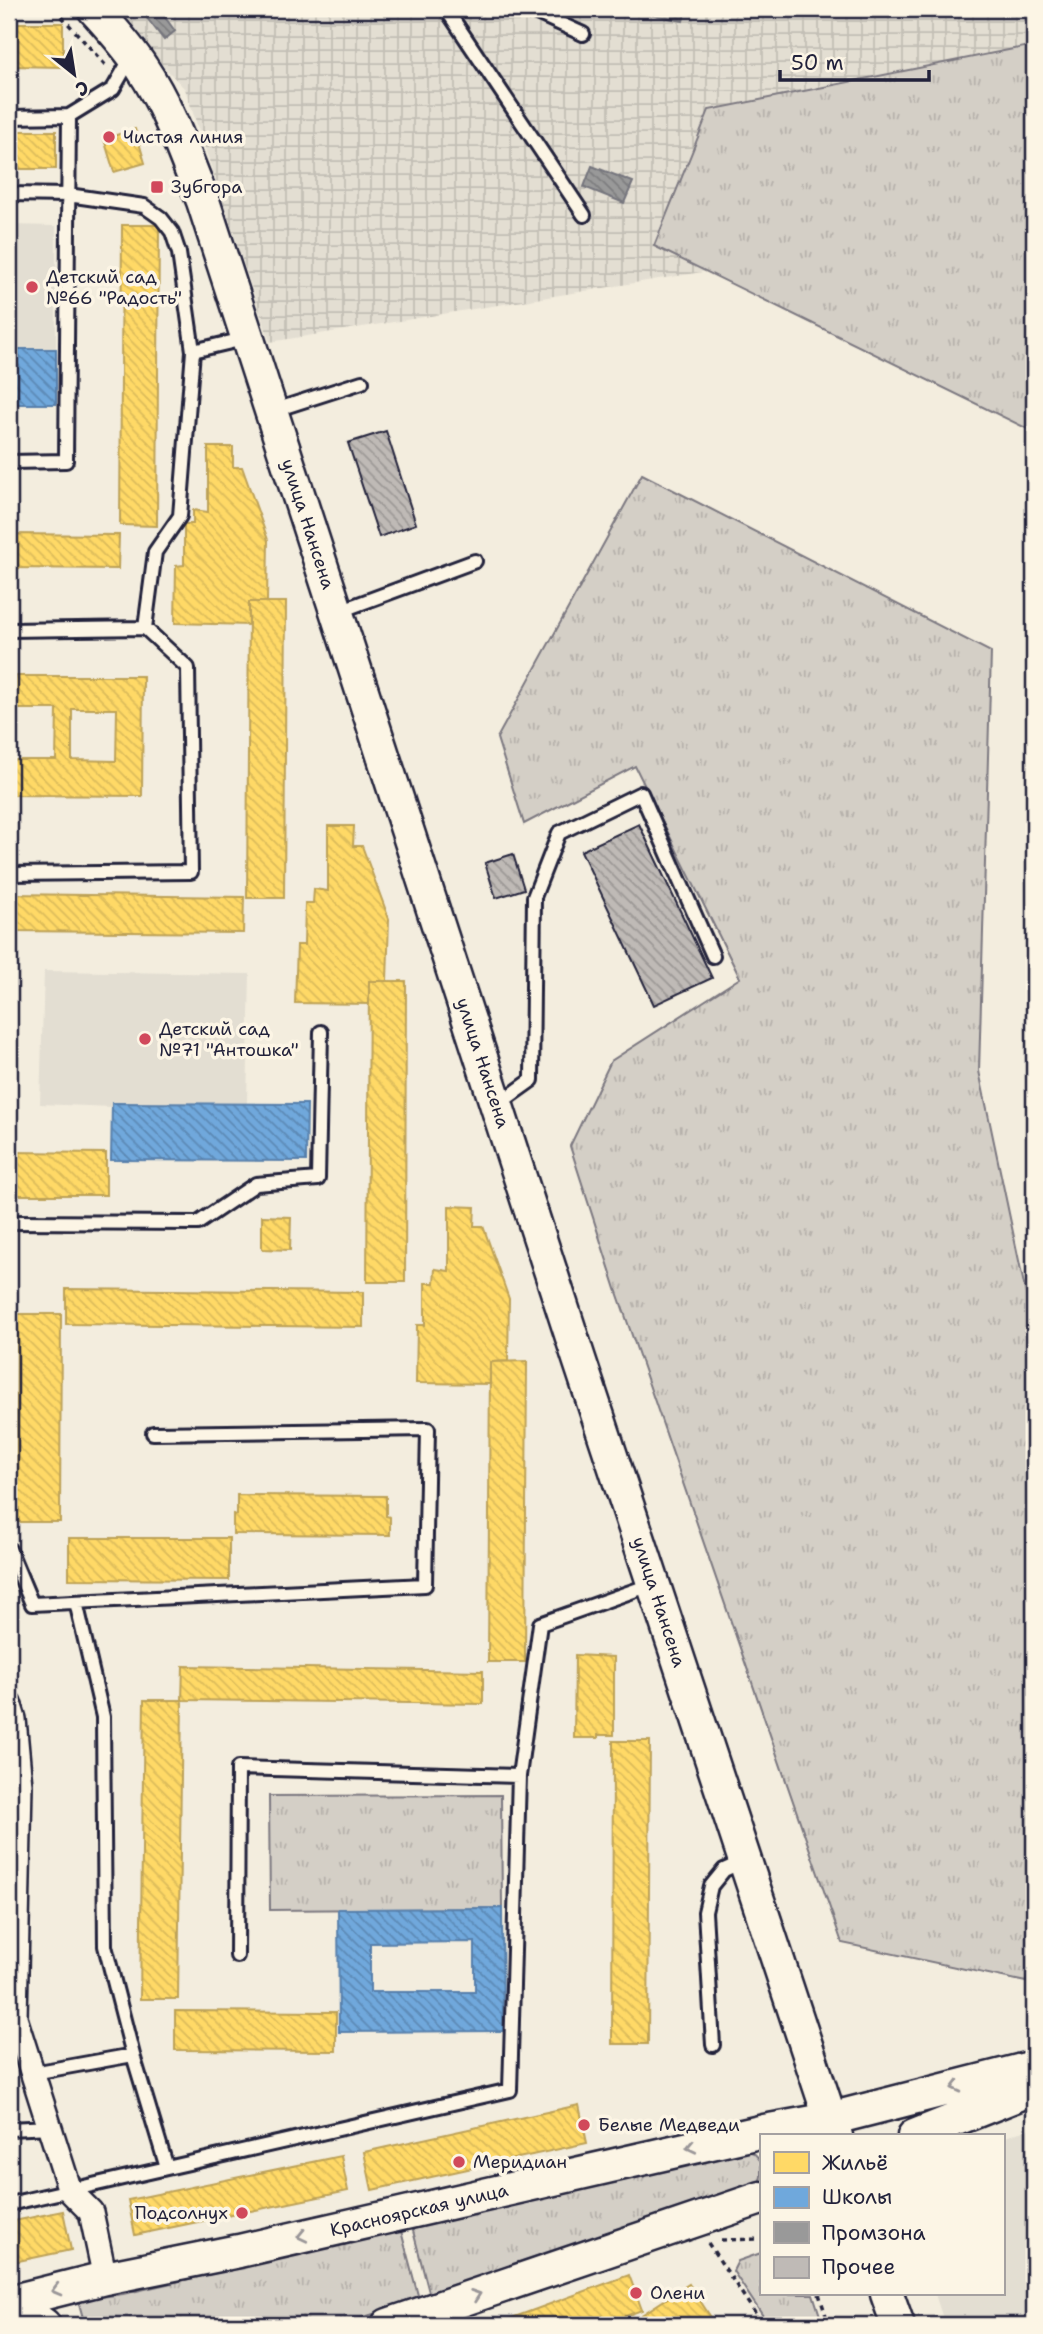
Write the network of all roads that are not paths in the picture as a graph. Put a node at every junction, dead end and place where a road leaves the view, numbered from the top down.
1 (94, 9) edge
2 (446, 9) edge
3 (528, 9) edge
4 (583, 34) dead end
5 (125, 67) junction
6 (69, 116) junction
7 (9, 117) edge
8 (9, 194) edge
9 (68, 195) junction
10 (584, 215) dead end
11 (248, 338) junction
12 (193, 351) junction
13 (362, 382) dead end
14 (272, 411) junction
15 (9, 462) edge
16 (475, 561) dead end
17 (337, 612) junction
18 (145, 628) junction
19 (9, 630) edge
20 (9, 874) edge
21 (713, 956) dead end
22 (321, 1032) dead end
23 (497, 1105) junction
24 (9, 1222) edge
25 (153, 1433) dead end
26 (9, 1549) edge
27 (653, 1584) junction
28 (76, 1602) junction
29 (9, 1703) edge
30 (519, 1776) junction
31 (744, 1861) junction
32 (237, 1956) dead end
33 (713, 2045) dead end
34 (133, 2055) junction
35 (1034, 2067) edge
36 (33, 2073) junction
37 (1034, 2088) edge
38 (50, 2127) junction
39 (833, 2127) edge
40 (9, 2129) edge
41 (919, 2134) edge
42 (167, 2168) junction
43 (70, 2191) junction
44 (760, 2198) edge
45 (9, 2204) edge
46 (106, 2278) junction
47 (888, 2296) edge
48 (9, 2304) edge
49 (44, 2325) edge
50 (388, 2325) edge
51 (898, 2325) edge

1 - 5 street, улица Нансена
2 - 10 lane
3 - 4 lane
5 - 6 lane
5 - 11 street, улица Нансена
6 - 7 lane
6 - 9 lane
8 - 9 lane
9 - 12 lane
9 - 15 lane
11 - 12 lane
11 - 14 street, улица Нансена
12 - 18 lane
13 - 14 lane
14 - 17 street, улица Нансена
16 - 17 lane
17 - 23 street, улица Нансена
18 - 19 lane
18 - 20 lane
21 - 23 lane
22 - 24 lane
23 - 27 street, улица Нансена
25 - 28 lane
26 - 28 lane
27 - 30 lane
27 - 31 street, улица Нансена
28 - 34 lane
29 - 36 street
30 - 32 lane
30 - 42 lane
31 - 33 lane
31 - 39 street, улица Нансена
34 - 36 lane
34 - 42 lane
35 -> 39 street, Красноярская улица
36 - 38 street
37 - 41 street
38 - 40 lane
38 - 43 street
39 -> 46 street, Красноярская улица
42 - 43 lane
43 - 45 lane
43 - 46 street
50 -> 44 street
46 -> 48 street, Красноярская улица
47 - 51 street
48 - 49 street, Красноярская улица

